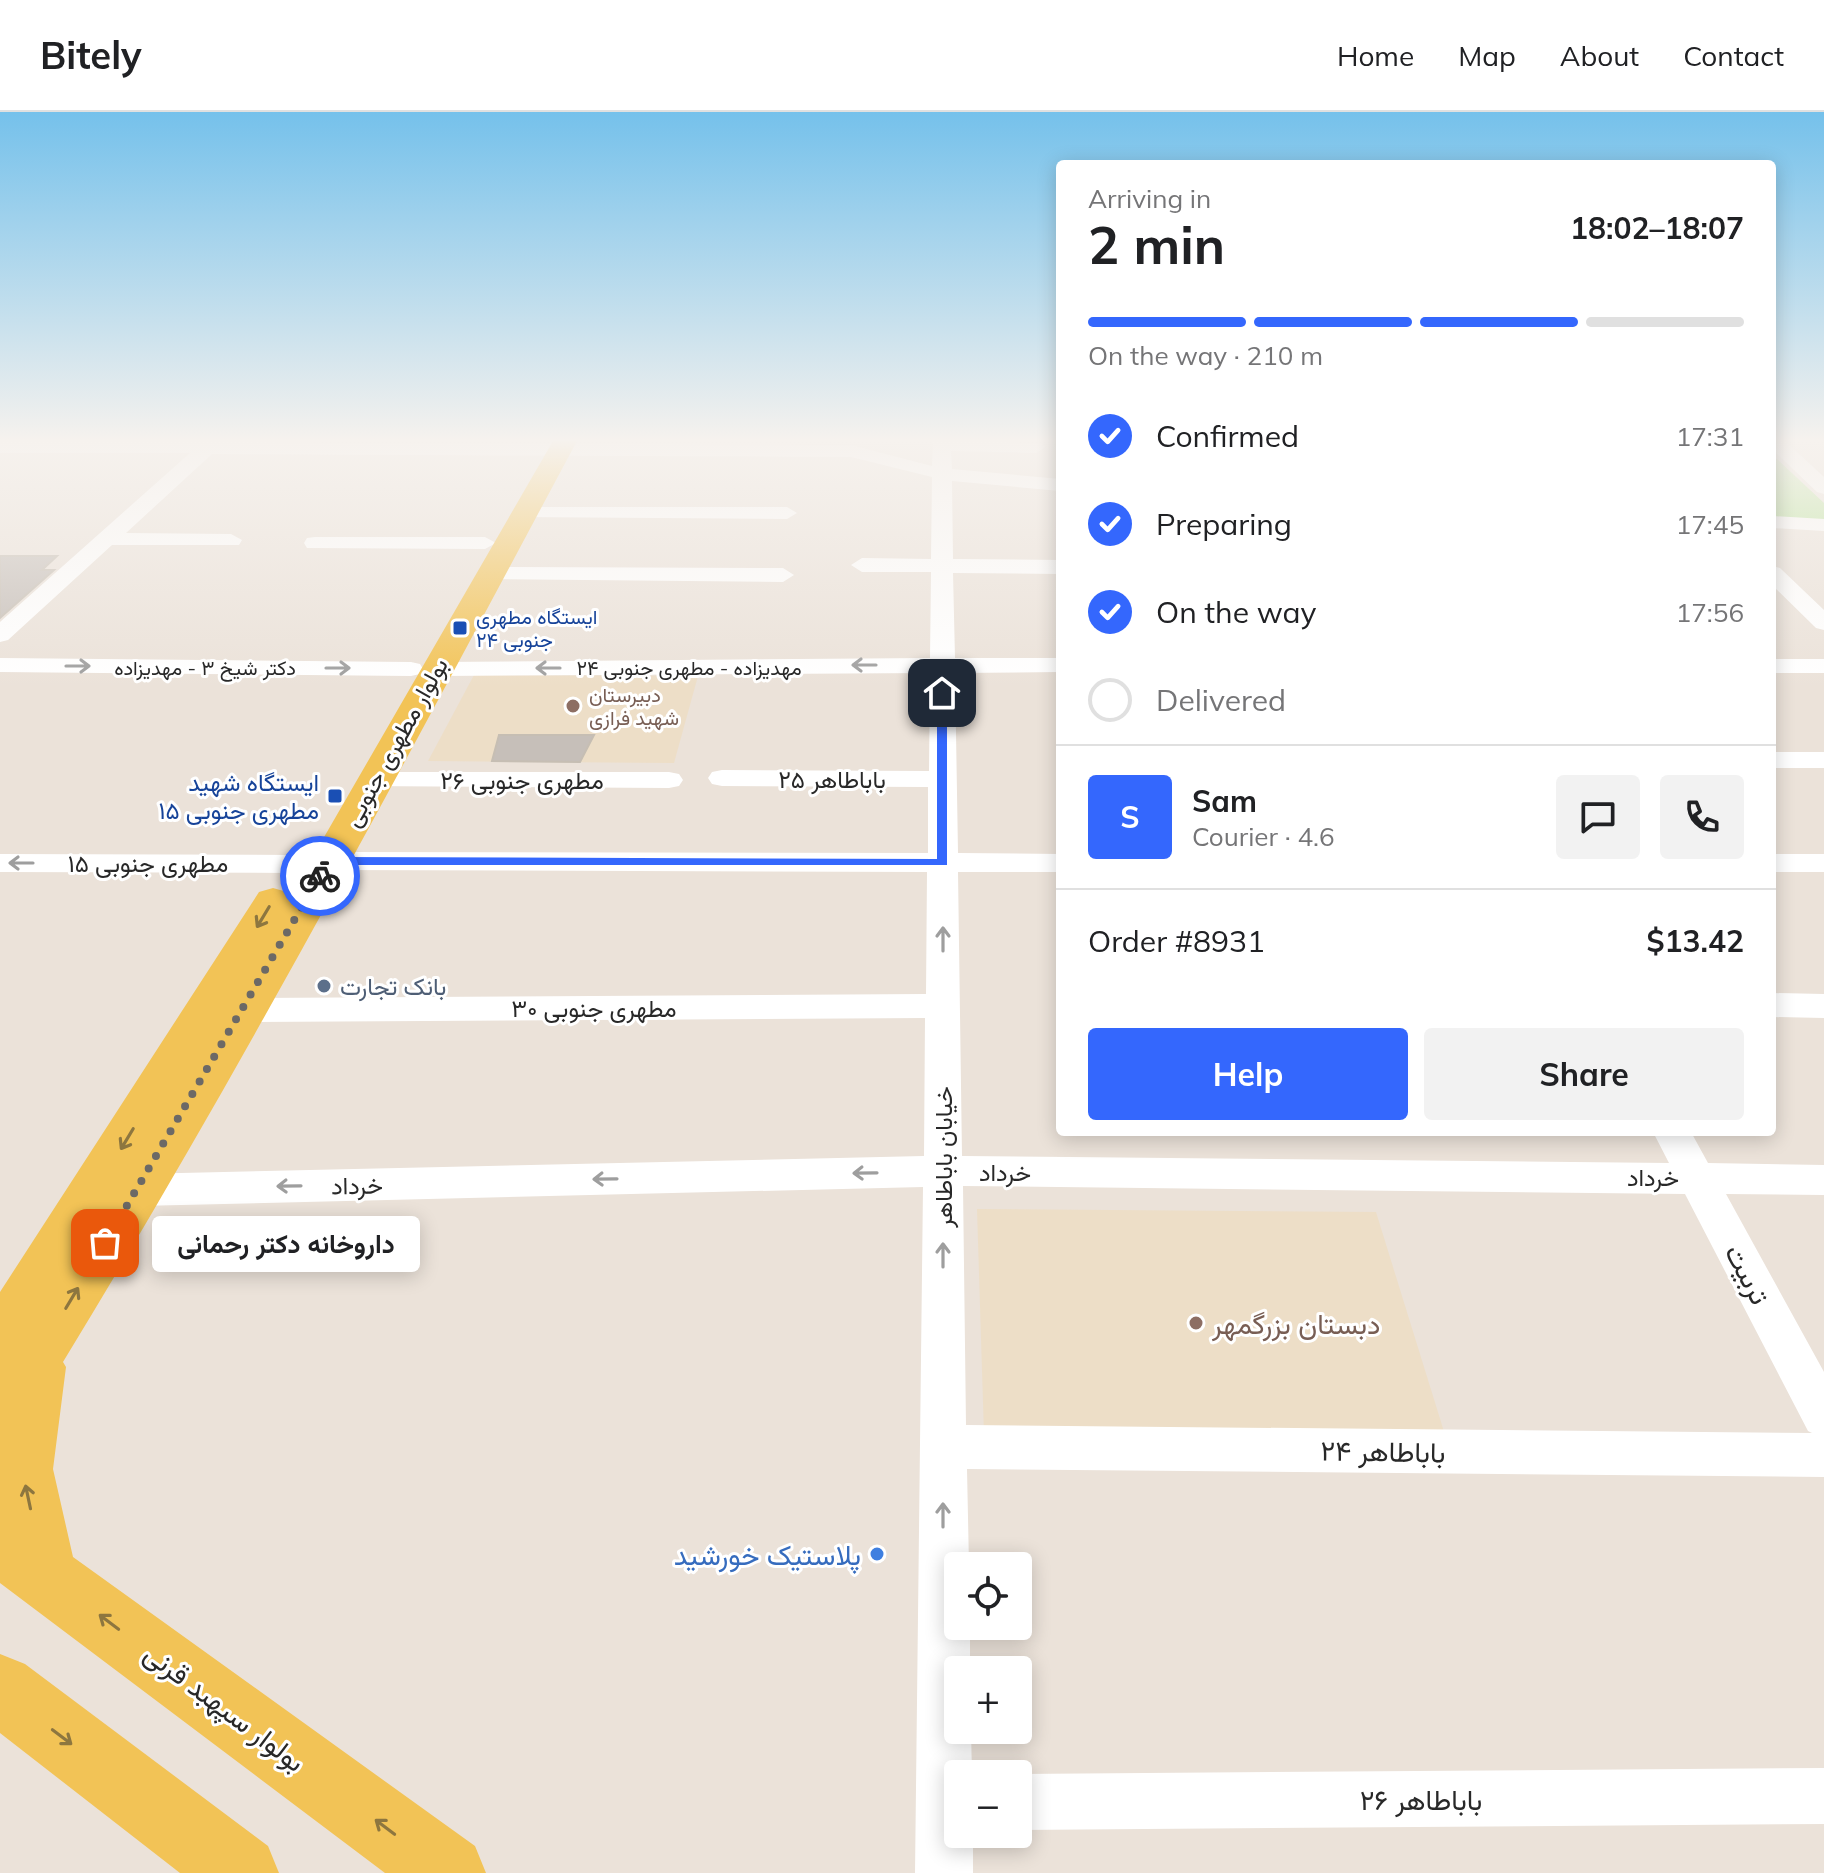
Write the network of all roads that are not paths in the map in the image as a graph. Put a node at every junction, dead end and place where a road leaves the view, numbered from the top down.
1 (124, 523) edge
2 (509, 523) edge
3 (516, 523) edge
4 (942, 523) edge
5 (1792, 523) edge
6 (1824, 525) edge
7 (106, 539) junction
8 (231, 540) dead end
9 (315, 543) dead end
10 (488, 559) junction
11 (862, 565) dead end
12 (942, 566) junction
13 (1056, 567) edge
14 (783, 575) dead end
15 (1777, 582) edge
16 (1824, 623) edge
17 (0, 635) edge
18 (0, 665) edge
19 (942, 665) junction
20 (1056, 665) edge
21 (1776, 666) edge
22 (1824, 666) edge
23 (424, 669) junction
24 (1776, 760) edge
25 (1824, 760) edge
26 (722, 778) dead end
27 (942, 779) junction
28 (374, 780) junction
29 (669, 780) dead end
30 (312, 862) junction
31 (942, 862) junction
32 (0, 863) edge
33 (1056, 863) edge
34 (1776, 863) edge
35 (1824, 863) edge
36 (1776, 1005) edge
37 (943, 1006) junction
38 (1824, 1006) edge
39 (244, 1010) junction
40 (1674, 1136) edge
41 (943, 1171) junction
42 (1696, 1177) junction
43 (1824, 1180) edge
44 (138, 1190) junction
45 (20, 1346) edge
46 (0, 1412) edge
47 (1824, 1416) edge
48 (943, 1447) junction
49 (1824, 1455) edge
50 (22, 1558) edge
51 (0, 1689) edge
52 (950, 1760) edge
53 (1824, 1796) edge
54 (1032, 1802) edge
55 (946, 1848) edge
56 (241, 1873) edge
57 (448, 1873) edge
58 (944, 1873) edge

1 - 7 street
2 - 10 main road, بولوار مطهری جنوبی
3 - 10 main road, بولوار مطهری جنوبی
4 - 12 street, خیابان باباطاهر
5 - 6 street
7 - 8 street
7 - 17 street
9 - 10 street
10 - 14 street
10 - 23 main road, بولوار مطهری جنوبی
11 - 12 street
12 - 13 street
12 - 19 street, خیابان باباطاهر
15 - 16 street
18 -> 23 street, دکتر شیخ ۳ - مهدیزاده
19 - 20 street, مهدیزاده - مطهری جنوبی ۲۴
19 -> 23 street, مهدیزاده - مطهری جنوبی ۲۴
19 - 27 street, خیابان باباطاهر
21 - 22 street
23 - 28 main road, بولوار مطهری جنوبی
23 - 30 main road, بولوار مطهری جنوبی
24 - 25 street
26 - 27 street, باباطاهر ۲۵
27 - 31 street, خیابان باباطاهر
28 - 29 street, مطهری جنوبی ۲۶
28 - 30 main road, بولوار مطهری جنوبی
30 - 31 street, مطهری جنوبی ۱۵
30 -> 32 street, مطهری جنوبی ۱۵
30 - 39 main road, بولوار مطهری جنوبی
30 -> 45 main road, بولوار مطهری جنوبی
31 - 33 street, مطهری جنوبی ۱۵
37 -> 31 street, خیابان باباطاهر
34 - 35 street
36 - 38 street
37 - 39 street, مطهری جنوبی ۳۰
37 - 41 street, خیابان باباطاهر
39 - 44 main road, بولوار مطهری جنوبی
40 - 42 street, تربیت
41 - 42 street, خرداد
41 -> 44 street, خرداد
48 -> 41 street, خیابان باباطاهر
42 - 43 street, خرداد
42 - 47 street, تربیت
45 -> 44 main road, بولوار مطهری جنوبی
45 - 46 main road, بولوار مطهری جنوبی
50 -> 45 main road
48 - 49 street, باباطاهر ۲۴
52 -> 48 street, خیابان باباطاهر
57 -> 50 main road, بولوار سپهبد قرنی
51 -> 56 main road
53 - 54 street, باباطاهر ۲۶
55 - 58 street, خیابان باباطاهر

